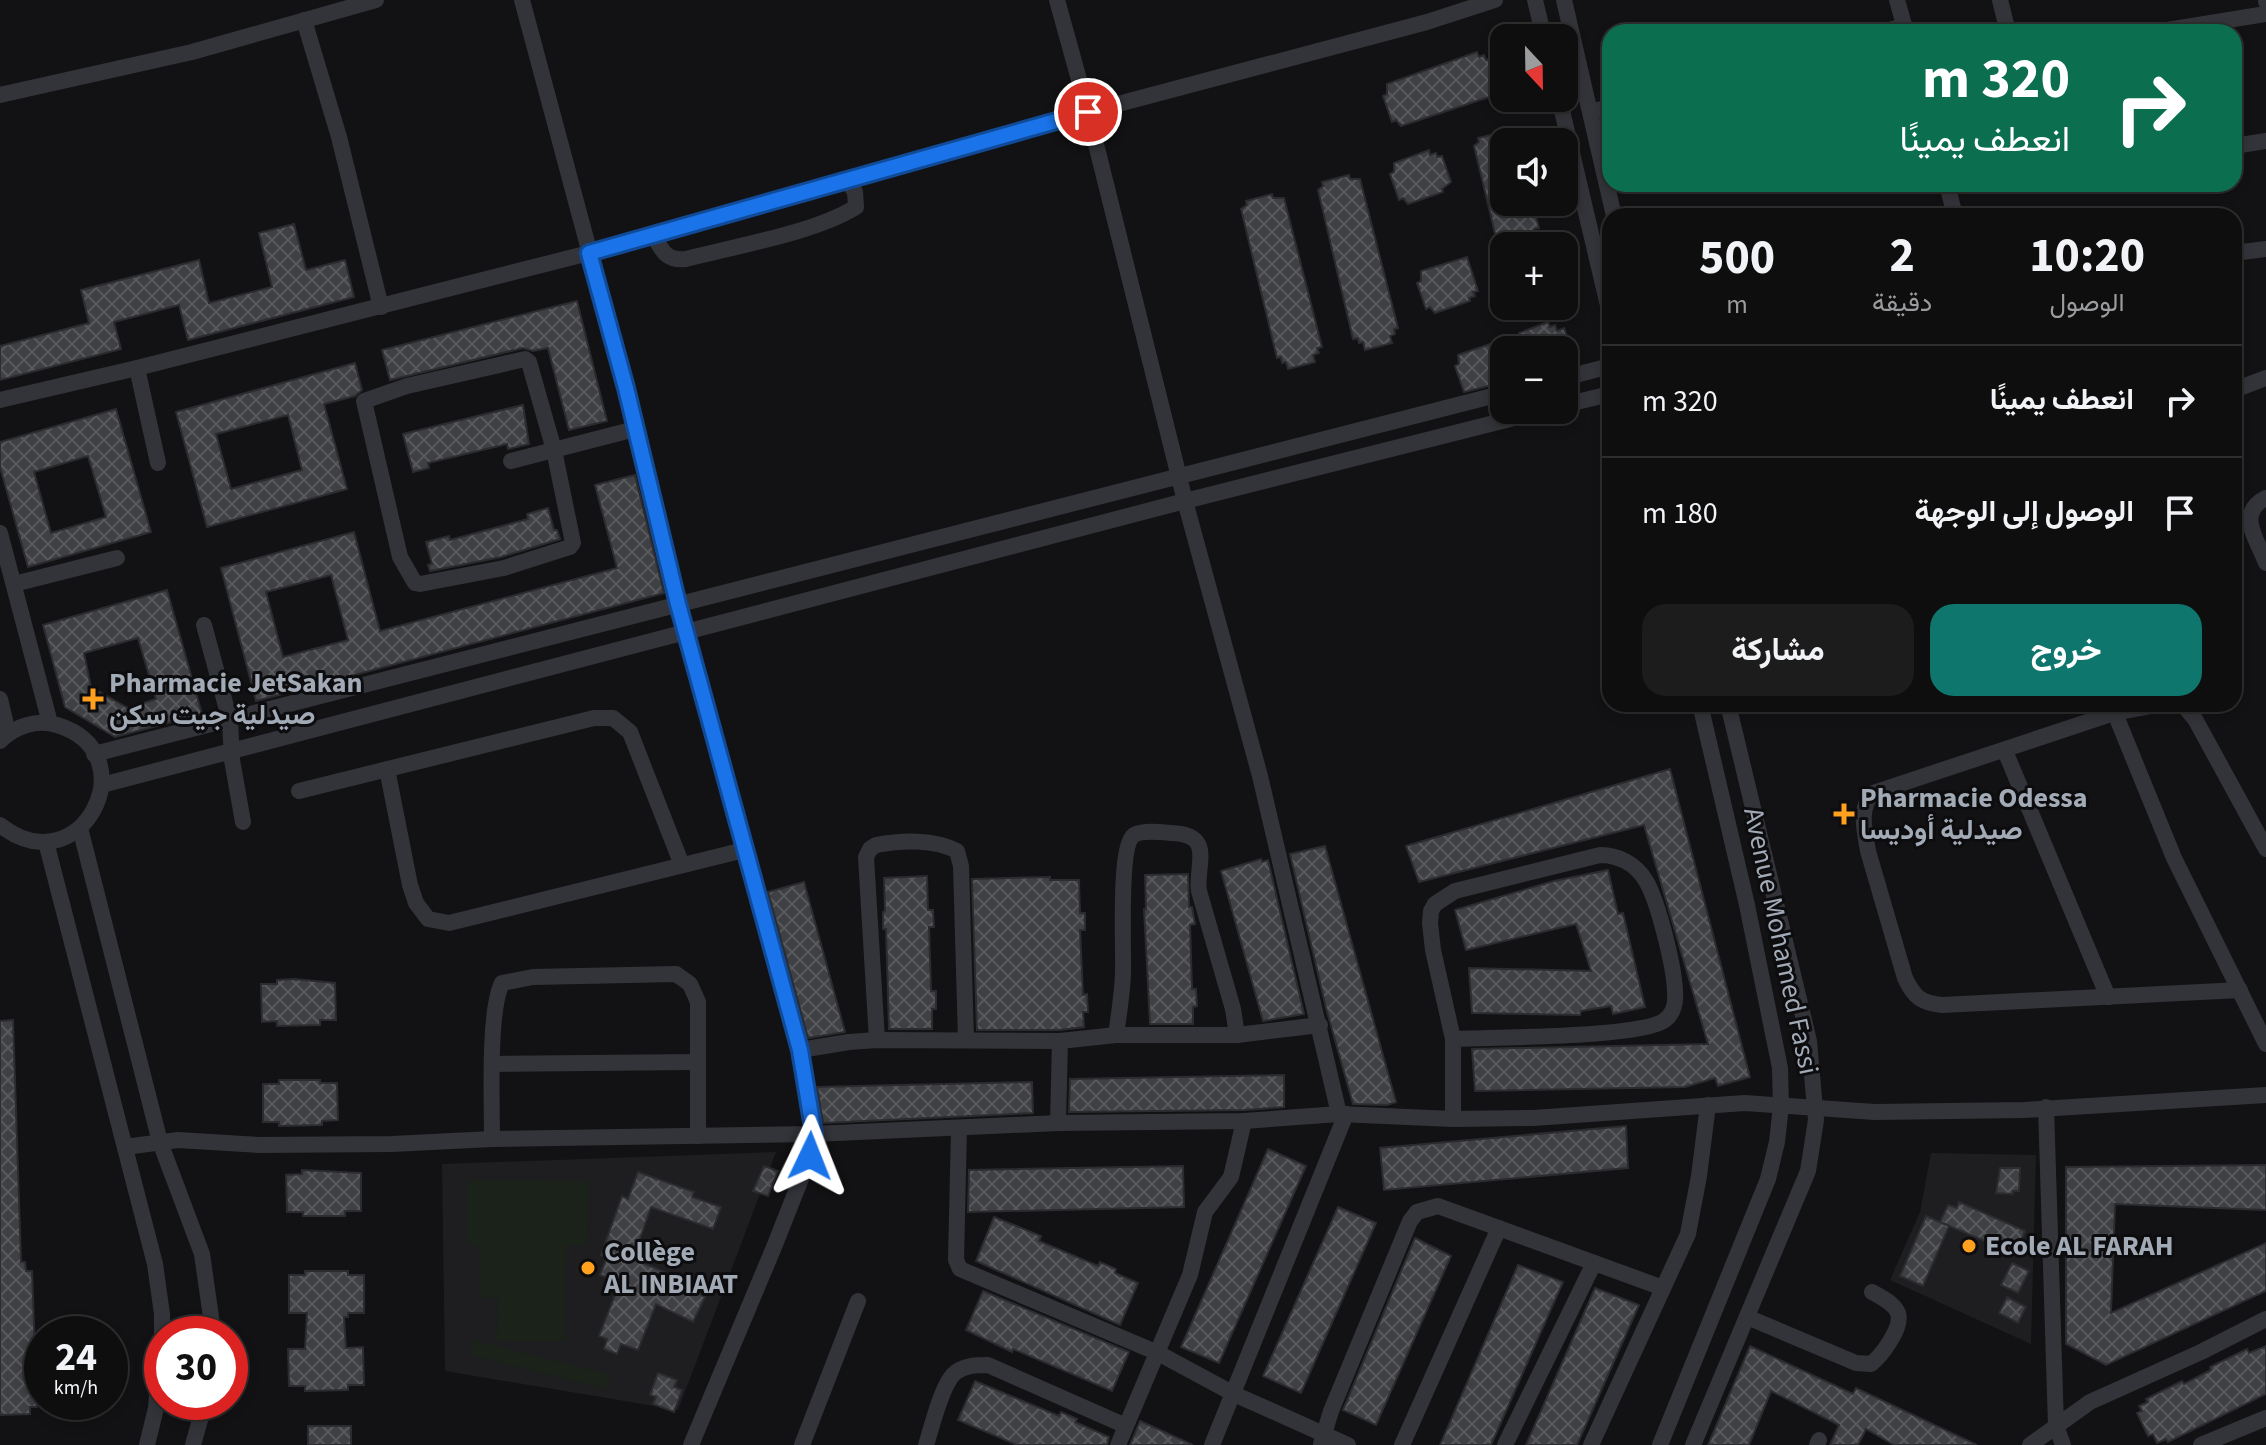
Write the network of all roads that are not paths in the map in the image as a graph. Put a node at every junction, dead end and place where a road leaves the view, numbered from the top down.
1 (376, 0) edge
2 (522, 0) edge
3 (1057, 0) edge
4 (1495, 0) edge
5 (1535, 0) edge
6 (1564, 0) edge
7 (1897, 0) edge
8 (2000, 0) edge
9 (2266, 14) edge
10 (304, 20) junction
11 (1541, 24) edge
12 (1904, 24) edge
13 (2006, 24) edge
14 (2204, 24) edge
15 (0, 95) edge
16 (1602, 109) edge
17 (1088, 112) junction
18 (1562, 112) edge
19 (1590, 112) junction
20 (2266, 141) edge
21 (2242, 145) edge
22 (1602, 164) edge
23 (847, 180) junction
24 (653, 234) junction
25 (2266, 249) edge
26 (2242, 252) edge
27 (589, 253) junction
28 (1602, 280) edge
29 (381, 307) junction
30 (137, 368) junction
31 (1602, 368) edge
32 (1578, 374) edge
33 (2266, 378) edge
34 (2242, 387) edge
35 (1602, 396) edge
36 (1490, 397) edge
37 (0, 400) edge
38 (1578, 402) edge
39 (1490, 424) edge
40 (635, 429) junction
41 (554, 450) junction
42 (511, 461) dead end
43 (158, 463) dead end
44 (1180, 476) junction
45 (2266, 498) edge
46 (1185, 501) junction
47 (0, 533) edge
48 (117, 558) dead end
49 (2266, 563) edge
50 (14, 584) junction
51 (678, 604) junction
52 (204, 625) dead end
53 (686, 632) junction
54 (0, 699) edge
55 (1702, 712) edge
56 (1730, 712) edge
57 (2105, 712) edge
58 (2114, 712) edge
59 (2189, 712) edge
60 (230, 721) junction
61 (50, 723) junction
62 (4, 737) edge
63 (232, 751) junction
64 (2005, 751) junction
65 (94, 754) junction
66 (387, 769) junction
67 (102, 785) junction
68 (299, 791) dead end
69 (243, 822) dead end
70 (0, 825) edge
71 (80, 828) junction
72 (46, 842) junction
73 (2266, 849) edge
74 (744, 850) junction
75 (682, 865) junction
76 (2240, 990) junction
77 (2108, 997) junction
78 (1320, 1025) junction
79 (1116, 1035) junction
80 (1237, 1035) junction
81 (1453, 1039) junction
82 (877, 1040) junction
83 (966, 1040) junction
84 (1060, 1041) junction
85 (2266, 1044) edge
86 (800, 1050) junction
87 (696, 1062) junction
88 (493, 1064) junction
89 (2266, 1095) edge
90 (1708, 1105) junction
91 (1781, 1106) junction
92 (2046, 1107) junction
93 (1815, 1108) junction
94 (1343, 1114) junction
95 (1453, 1119) junction
96 (1244, 1121) junction
97 (1058, 1123) junction
98 (959, 1129) junction
99 (814, 1134) junction
100 (698, 1136) junction
101 (492, 1139) junction
102 (160, 1142) junction
103 (125, 1147) junction
104 (1499, 1228) junction
105 (1594, 1263) junction
106 (1663, 1288) junction
107 (1872, 1292) dead end
108 (858, 1301) dead end
109 (162, 1316) edge
110 (211, 1316) edge
111 (1747, 1317) junction
112 (2266, 1319) edge
113 (1158, 1353) junction
114 (1234, 1394) junction
115 (2266, 1418) edge
116 (153, 1420) edge
117 (200, 1420) edge
118 (1126, 1426) junction
119 (2056, 1426) junction
120 (1322, 1440) edge
121 (147, 1445) edge
122 (193, 1445) edge
123 (691, 1445) edge
124 (802, 1445) edge
125 (926, 1445) edge
126 (1118, 1445) edge
127 (1212, 1445) edge
128 (1348, 1445) edge
129 (1402, 1445) edge
130 (1505, 1445) edge
131 (1591, 1445) edge
132 (1660, 1445) edge
133 (1693, 1445) edge
134 (2030, 1445) edge
135 (2063, 1445) edge
136 (2201, 1445) edge

1 - 10 street
2 - 27 street
3 - 17 street
4 - 17 street
5 - 11 street
6 - 19 street
7 - 12 street
8 - 13 street
9 - 14 street
10 - 15 street
10 - 29 street
16 - 19 street
17 - 23 street
17 - 44 street
18 - 28 street
19 - 22 street
20 - 21 street
23 - 24 street
23 - 24 street
24 - 27 street
25 - 26 street
27 - 29 street
27 - 40 street
29 - 30 street
30 - 37 street
30 - 43 street
31 - 32 street
33 - 34 street
35 - 38 street
36 - 44 street
39 - 46 street
40 - 41 street
40 - 51 street
41 - 41 street
41 - 42 street
44 - 46 street
44 - 51 street
45 - 49 street
46 - 53 street
46 - 78 street
47 - 50 street
48 - 50 street
50 - 61 street
51 - 53 street
51 - 60 street
52 - 60 street
53 - 63 street
53 - 74 street
54 - 62 street
55 - 91 street, Avenue Mohamed Fassi
56 - 93 street, Avenue Mohamed Fassi
57 - 64 street
58 - 76 street
59 - 73 street
60 - 63 street
60 - 65 street
61 - 62 street
61 - 65 street
63 - 67 street
63 - 69 street
64 - 77 street
64 - 77 street
65 - 67 street
66 - 68 street
66 - 75 street
66 - 75 street
67 - 71 street
70 - 72 street
71 - 72 street
71 - 102 street
72 - 103 street
74 - 75 street
74 - 86 street
76 - 77 street
76 - 85 street
78 - 80 street
78 - 94 street
79 - 80 street
79 - 80 street
79 - 84 street
81 - 81 street
81 - 95 street
82 - 83 street
82 - 83 street
82 - 86 street
83 - 84 street
84 - 97 street
86 - 99 street
87 - 88 street
87 - 88 street
87 - 100 street
88 - 101 street
89 - 92 street
90 - 91 street
90 - 95 street
90 - 106 street
91 - 93 street
91 - 132 street, Avenue Mohamed Fassi
92 - 93 street
92 - 119 street
93 - 111 street, Avenue Mohamed Fassi
94 - 95 street
94 - 96 street
94 - 114 street
96 - 97 street
96 - 113 street
97 - 98 street
98 - 99 street
98 - 113 street
99 - 100 street
99 - 123 street
100 - 101 street
101 - 102 street
102 - 103 street
102 - 110 street
103 - 109 street
104 - 105 street
104 - 120 street
104 - 129 street
105 - 106 street
105 - 130 street
106 - 131 street
107 - 111 street
108 - 124 street
111 - 133 street, Avenue Mohamed Fassi
112 - 119 street
113 - 114 street
113 - 118 street
114 - 120 street
114 - 127 street
115 - 136 street
116 - 121 street
117 - 122 street
118 - 125 street
118 - 126 street
119 - 134 street
119 - 135 street
120 - 128 street

